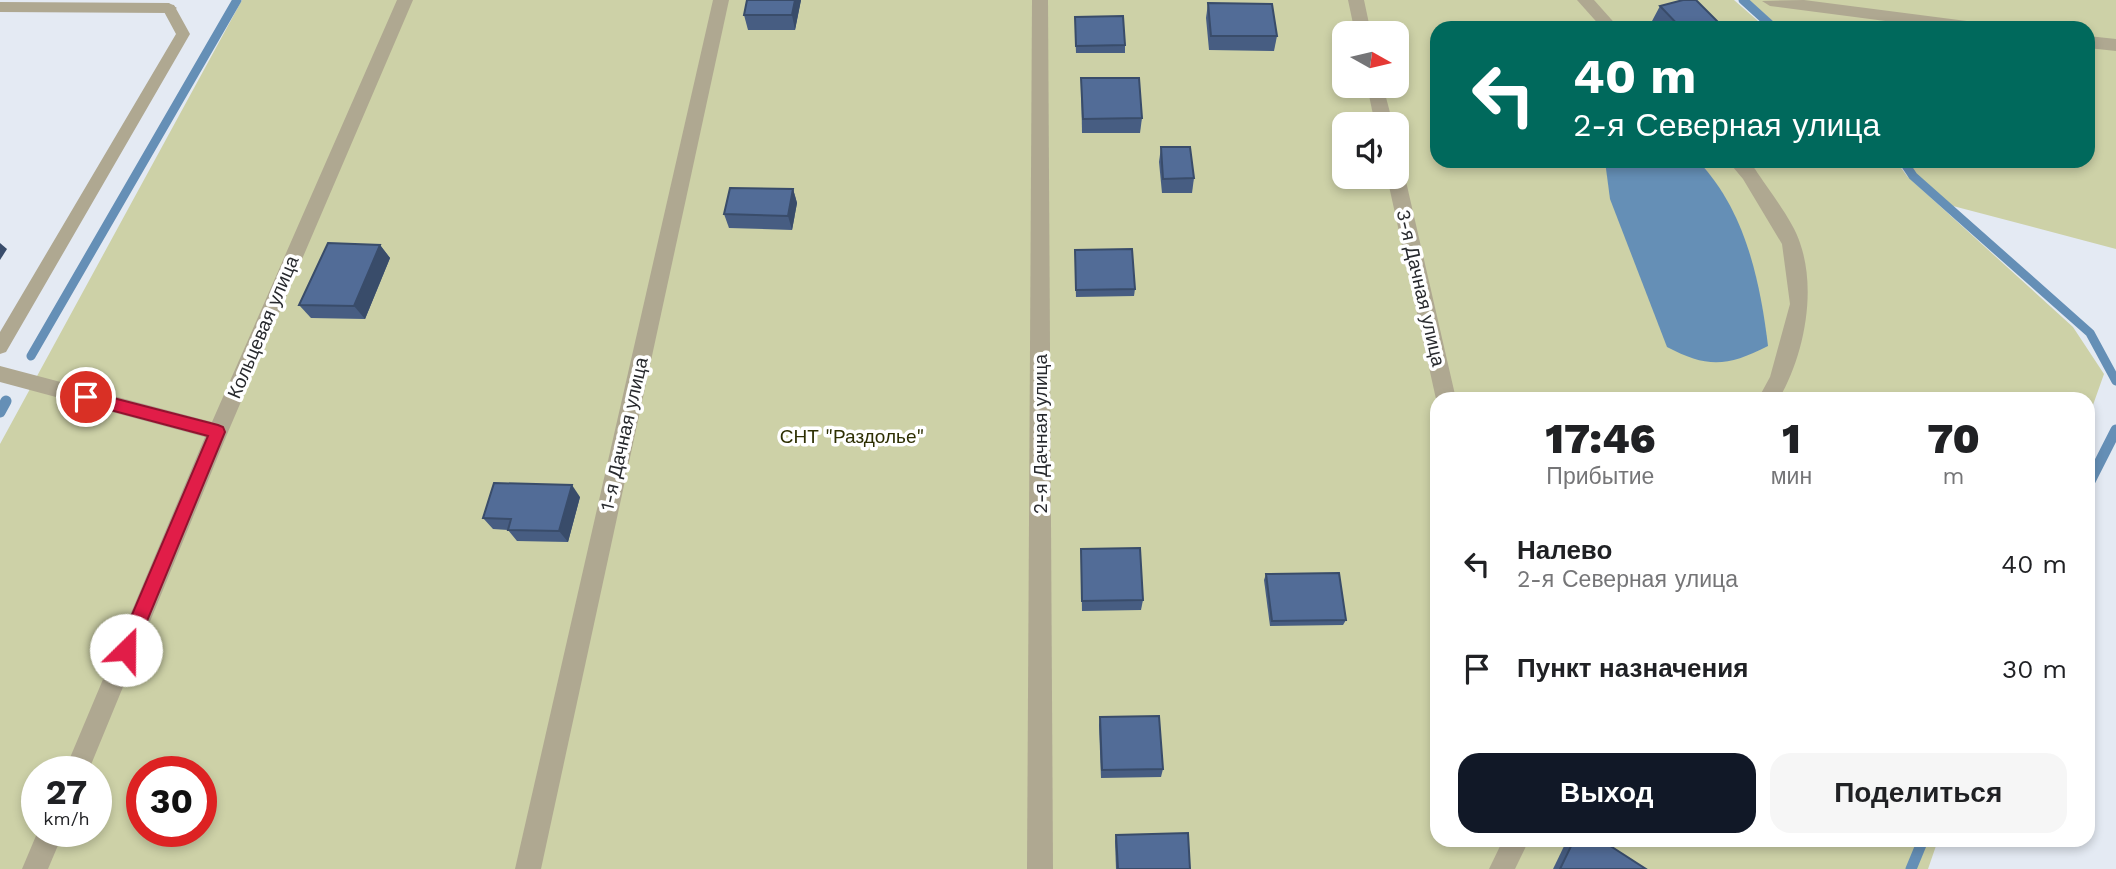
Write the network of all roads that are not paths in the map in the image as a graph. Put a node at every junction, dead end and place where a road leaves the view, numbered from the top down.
1 (404, 0) edge
2 (721, 0) edge
3 (1041, 0) edge
4 (1356, 0) edge
5 (1585, 0) edge
6 (1770, 1) edge
7 (0, 7) edge
8 (169, 8) joint
9 (1360, 21) edge
10 (1605, 21) edge
11 (1927, 21) edge
12 (2095, 42) edge
13 (2116, 45) edge
14 (1743, 168) edge
15 (1399, 189) edge
16 (0, 347) edge
17 (0, 374) edge
18 (1444, 392) edge
19 (1772, 392) edge
20 (218, 432) junction
21 (83, 756) edge
22 (44, 847) edge
23 (1513, 847) edge
24 (35, 869) edge
25 (528, 869) edge
26 (1040, 869) edge
27 (1502, 869) edge

1 - 20 street, Кольцевая улица
2 - 25 street, 1-я Дачная улица
3 - 26 street, 2-я Дачная улица
4 - 9 street
5 - 10 street
6 - 11 street
7 - 8 street
8 - 16 lane
12 - 13 street
14 - 19 street
15 - 18 street, 3-я Дачная улица
17 - 20 street
20 - 21 street, Кольцевая улица
22 - 24 street
23 - 27 street

